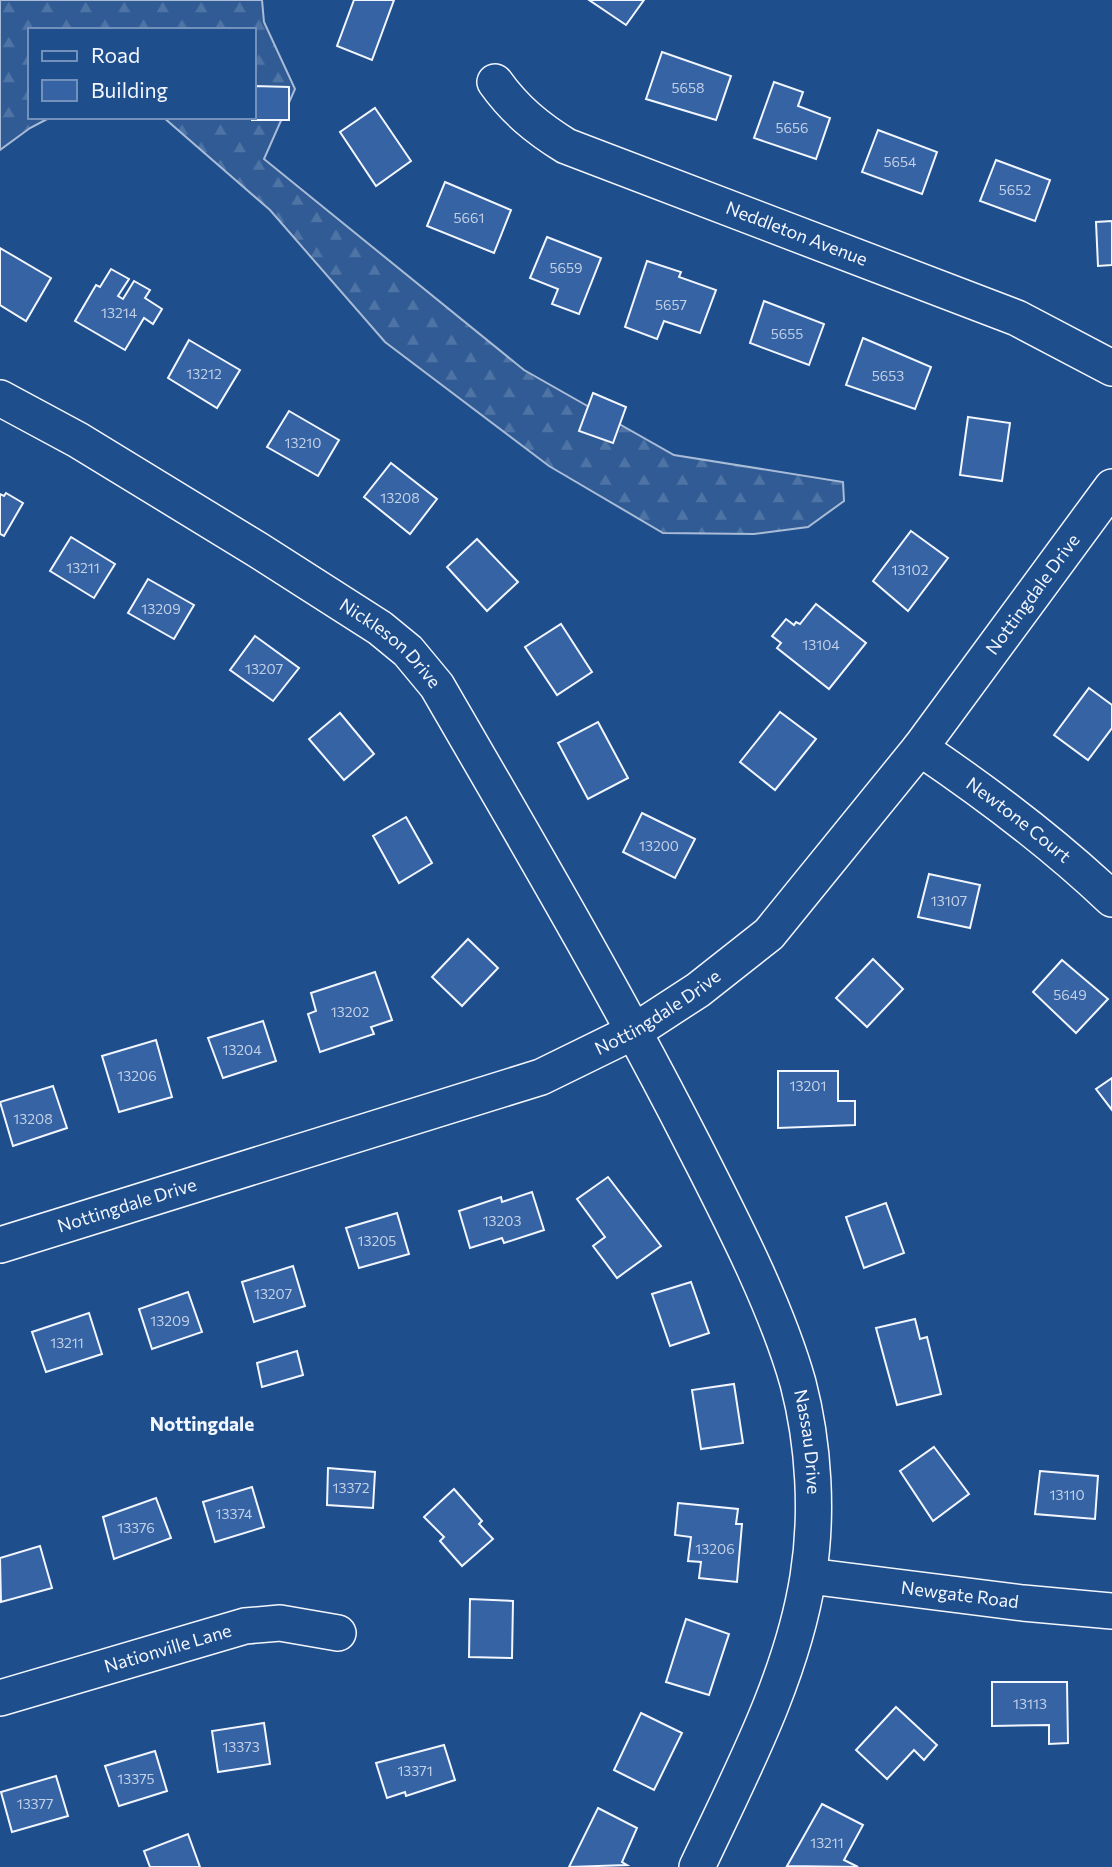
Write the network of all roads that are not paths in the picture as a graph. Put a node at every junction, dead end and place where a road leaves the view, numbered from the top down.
1 (495, 82) dead end
2 (1112, 368) edge
3 (0, 398) edge
4 (1112, 487) edge
5 (920, 748) junction
6 (1112, 899) edge
7 (635, 1031) junction
8 (0, 1245) edge
9 (808, 1576) junction
10 (1112, 1611) edge
11 (338, 1633) dead end
12 (0, 1698) edge
13 (697, 1867) edge

1 - 2 street, Neddleton Avenue
3 - 7 street, Nickleson Drive
4 - 5 street, Nottingdale Drive
5 - 6 street, Newtone Court
5 - 7 street, Nottingdale Drive
7 - 8 street, Nottingdale Drive
7 - 9 street, Nassau Drive
9 - 10 street, Newgate Road
9 - 13 street, Nassau Drive
11 - 12 street, Nationville Lane

